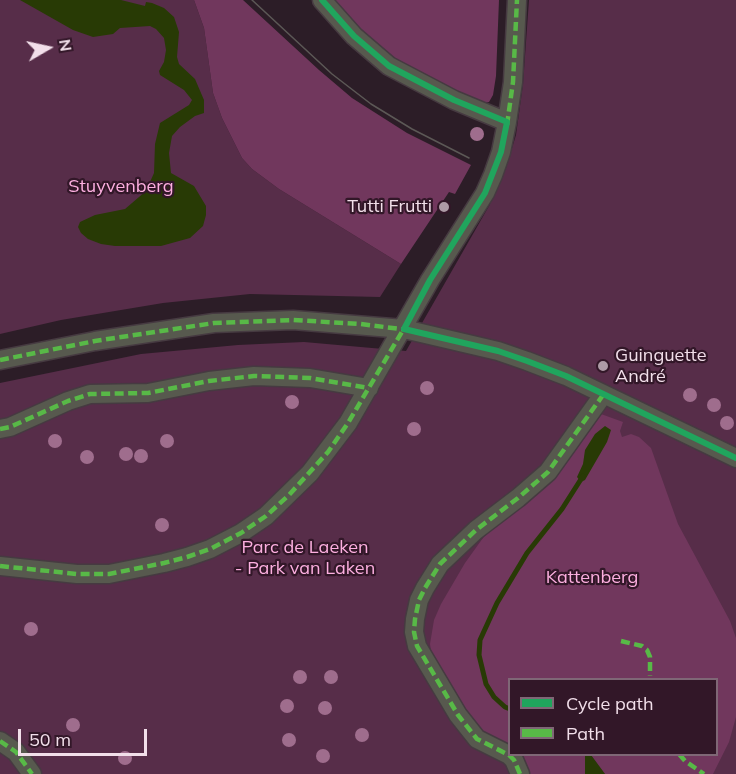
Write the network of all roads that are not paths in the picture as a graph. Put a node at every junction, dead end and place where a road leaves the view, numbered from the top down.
1 (322, 0) edge
2 (517, 0) edge
3 (507, 122) junction
4 (404, 329) junction
5 (0, 360) edge
6 (369, 388) junction
7 (603, 395) junction
8 (0, 429) edge
9 (736, 458) edge
10 (0, 566) edge
11 (0, 741) edge
12 (508, 754) edge
13 (510, 756) edge
14 (32, 774) edge
15 (520, 774) edge

1 - 3 street
2 - 3 street
3 - 4 street
4 - 5 street
4 - 6 street
4 - 7 street
6 - 8 street
6 - 10 street
7 - 9 street
7 - 12 street
11 - 14 street
13 - 15 street

